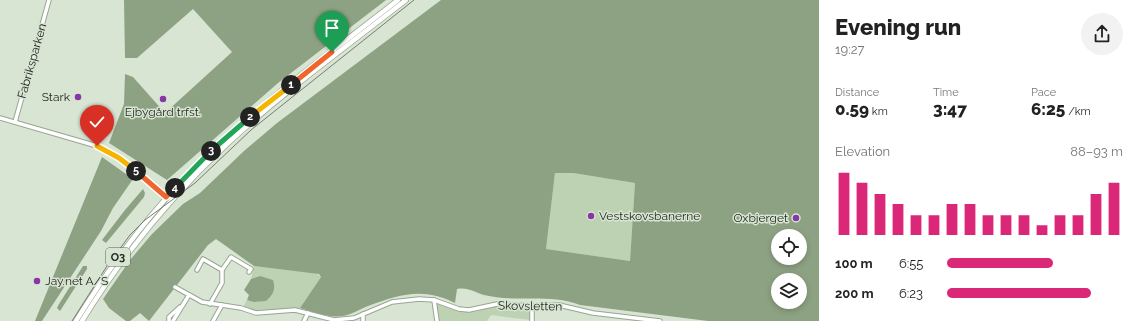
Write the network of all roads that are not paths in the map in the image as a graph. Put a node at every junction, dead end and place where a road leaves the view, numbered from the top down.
1 (50, 0) edge
2 (398, 0) edge
3 (406, 0) edge
4 (0, 118) edge
5 (15, 122) junction
6 (166, 197) junction
7 (172, 202) junction
8 (197, 270) dead end
9 (222, 270) junction
10 (249, 272) dead end
11 (175, 287) dead end
12 (190, 295) junction
13 (434, 300) junction
14 (210, 304) junction
15 (182, 305) junction
16 (222, 305) junction
17 (532, 306) junction
18 (308, 313) junction
19 (363, 314) junction
20 (76, 321) edge
21 (82, 321) edge
22 (169, 321) edge
23 (173, 321) edge
24 (213, 321) edge
25 (304, 321) edge
26 (363, 321) edge
27 (437, 321) edge
28 (532, 321) edge
29 (660, 321) edge

1 - 5 street, Fabriksparken
2 - 6 main road, O3
3 - 7 main road, O3
4 - 5 street
5 - 6 street
6 - 7 street
6 - 20 main road, O3
7 - 21 main road, O3
8 - 9 street
9 - 10 street
9 - 14 street
11 - 12 street
12 - 14 street
12 - 15 street
13 - 17 street, Skovsletten
13 - 19 street, Skovsletten
13 - 27 street
14 - 16 street
15 - 22 street
15 - 23 street
16 - 18 street, Skovsletten
16 - 24 street
17 - 28 street
17 - 29 street, Skovsletten
18 - 19 street, Skovsletten
18 - 25 street
19 - 26 street

